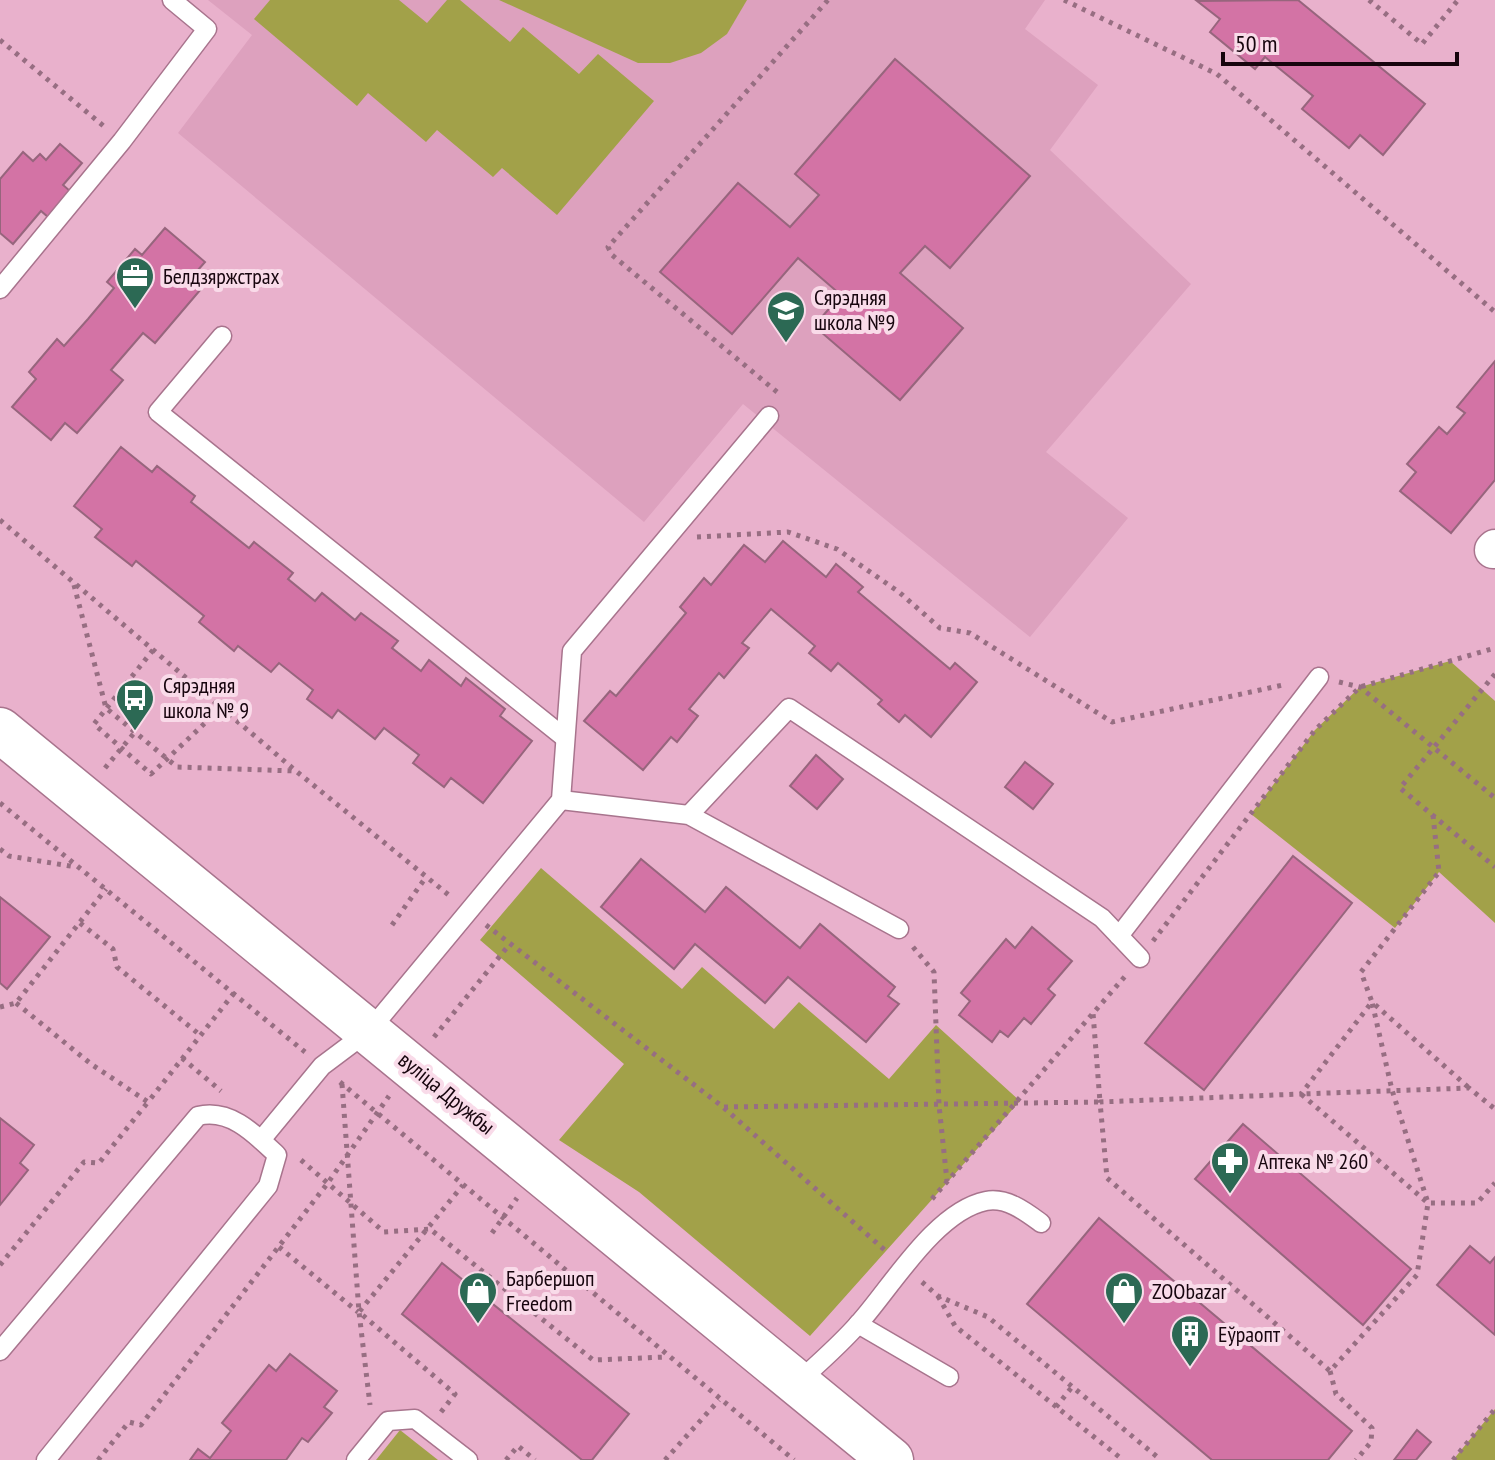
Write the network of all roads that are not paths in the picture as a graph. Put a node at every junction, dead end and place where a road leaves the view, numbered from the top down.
1 (172, 0) edge
2 (0, 289) edge
3 (222, 336) dead end
4 (769, 416) road end
5 (1319, 677) road end
6 (0, 730) edge
7 (565, 738) junction
8 (561, 800) junction
9 (689, 815) junction
10 (899, 929) road end
11 (1119, 936) junction
12 (1140, 958) road end
13 (370, 1030) junction
14 (265, 1136) junction
15 (1041, 1223) dead end
16 (858, 1324) junction
17 (0, 1351) edge
18 (949, 1377) dead end
19 (798, 1382) junction
20 (46, 1460) edge
21 (356, 1460) edge
22 (468, 1460) edge
23 (891, 1460) edge

1 - 2 lane
3 - 7 lane
4 - 7 lane
5 - 11 lane
6 - 13 main road, вуліца Дружбы
7 - 8 lane
8 - 9 lane
8 - 13 lane
9 - 10 lane
9 - 11 lane
11 - 12 lane
13 - 14 lane
13 - 19 main road, вуліца Дружбы
14 - 17 lane
14 - 20 lane
15 - 16 lane
16 - 18 lane
16 - 19 lane
19 - 23 main road, вуліца Дружбы
21 - 22 lane

